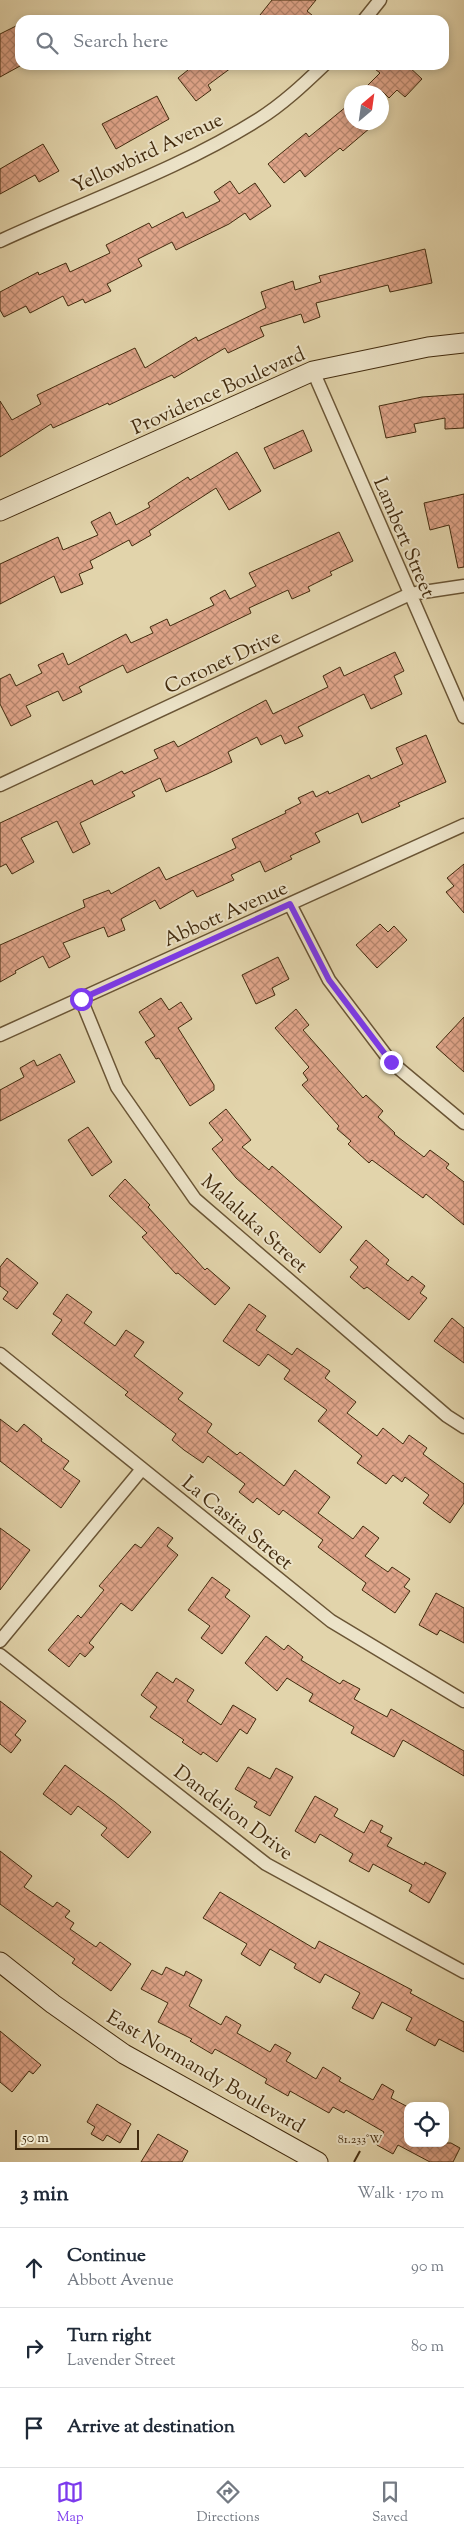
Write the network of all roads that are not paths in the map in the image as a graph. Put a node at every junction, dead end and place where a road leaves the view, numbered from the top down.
1 (380, 0) edge
2 (368, 15) edge
3 (319, 70) edge
4 (0, 241) edge
5 (464, 342) edge
6 (313, 371) junction
7 (0, 511) edge
8 (464, 586) edge
9 (410, 594) junction
10 (464, 717) edge
11 (0, 785) edge
12 (464, 825) edge
13 (290, 904) junction
14 (81, 999) junction
15 (0, 1035) edge
16 (464, 1122) edge
17 (0, 1354) edge
18 (464, 1427) edge
19 (142, 1469) junction
20 (0, 1641) edge
21 (0, 1655) edge
22 (464, 1701) edge
23 (0, 1962) edge
24 (464, 1972) edge
25 (318, 2162) edge

1 - 2 street
3 - 4 street, Yellowbird Avenue
5 - 6 main road, Providence Boulevard
6 - 7 main road, Providence Boulevard
6 - 9 street, Lambert Street
8 - 9 street, Coronet Drive
9 - 10 street, Lambert Street
9 - 11 street, Coronet Drive
12 - 13 street, Abbott Avenue
13 - 14 street, Abbott Avenue
13 - 16 street
14 - 15 street, Abbott Avenue
14 - 18 street, Malaluka Street
17 - 19 street, La Casita Street
19 - 20 street
19 - 22 street, La Casita Street
21 - 24 street, Dandelion Drive
23 - 25 main road, East Normandy Boulevard

